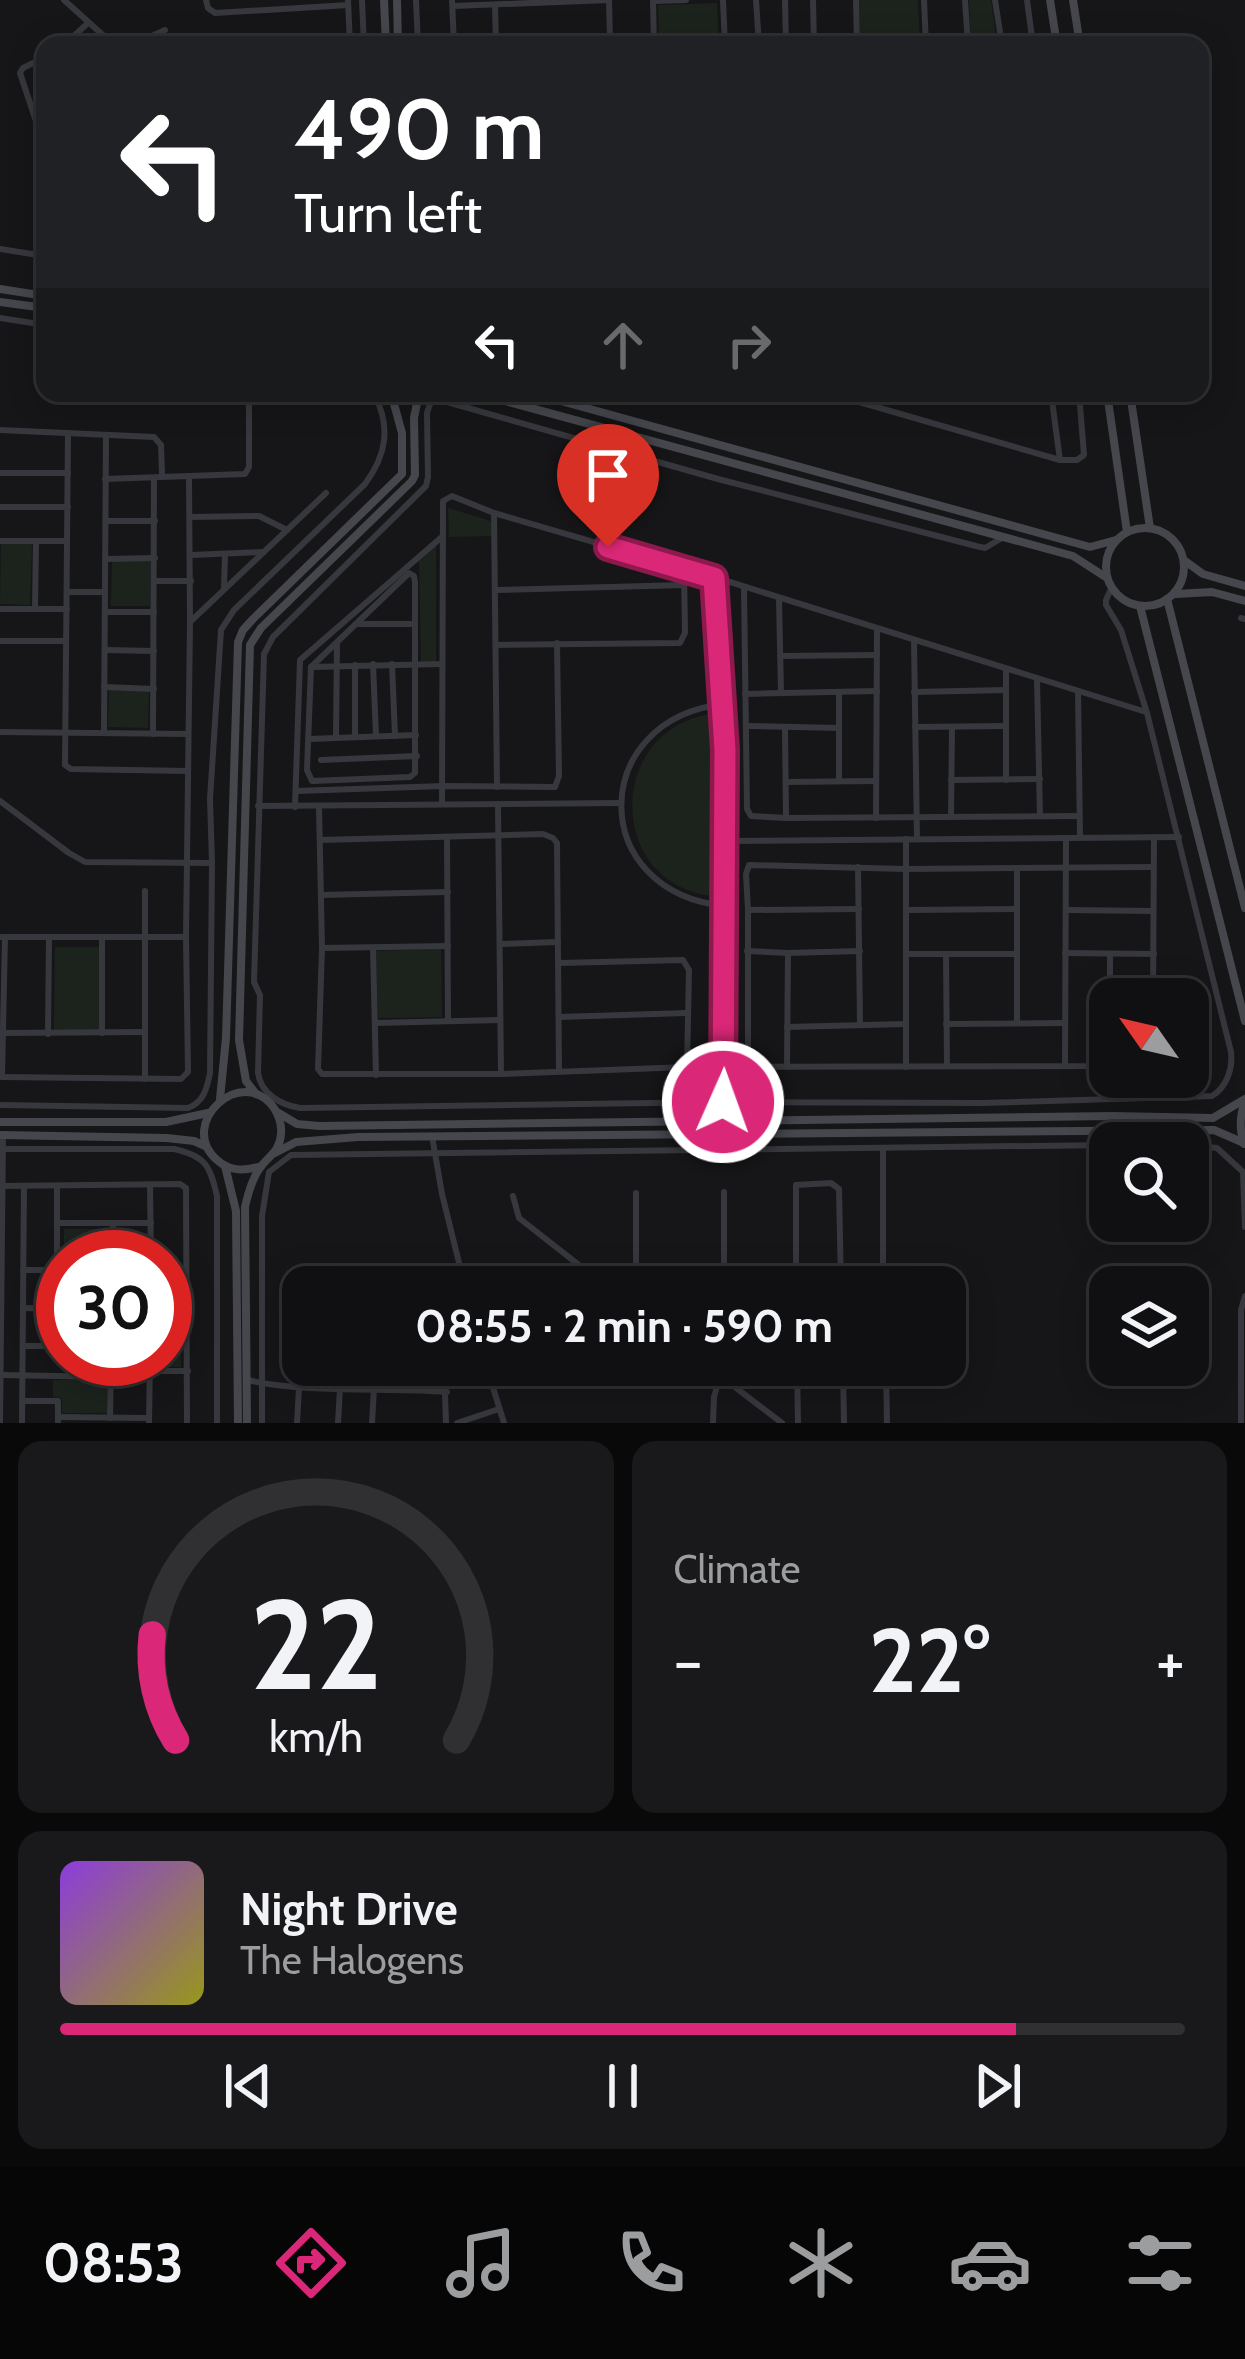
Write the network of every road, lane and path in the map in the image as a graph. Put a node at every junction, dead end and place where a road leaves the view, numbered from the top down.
1 (64, 0) edge
2 (76, 0) edge
3 (206, 0) edge
4 (250, 0) edge
5 (362, 0) edge
6 (385, 0) edge
7 (397, 0) edge
8 (416, 0) edge
9 (609, 0) edge
10 (686, 0) edge
11 (724, 0) edge
12 (756, 0) edge
13 (785, 0) edge
14 (813, 0) edge
15 (856, 0) edge
16 (924, 0) edge
17 (965, 0) edge
18 (995, 0) edge
19 (1027, 0) edge
20 (1050, 0) edge
21 (1073, 0) edge
22 (566, 1) edge
23 (653, 1) edge
24 (348, 3) edge
25 (453, 3) edge
26 (495, 5) junction
27 (251, 11) junction
28 (79, 14) junction
29 (89, 22) junction
30 (165, 30) dead end
31 (74, 36) edge
32 (104, 36) edge
33 (152, 36) edge
34 (350, 36) edge
35 (364, 36) edge
36 (386, 36) edge
37 (398, 36) edge
38 (418, 36) edge
39 (454, 36) edge
40 (496, 36) edge
41 (610, 36) edge
42 (654, 36) edge
43 (725, 36) edge
44 (758, 36) edge
45 (786, 36) edge
46 (814, 36) edge
47 (857, 36) edge
48 (926, 36) edge
49 (967, 36) edge
50 (1001, 36) edge
51 (1032, 36) edge
52 (1056, 36) edge
53 (1079, 36) edge
54 (36, 63) edge
55 (36, 121) edge
56 (0, 249) edge
57 (36, 255) edge
58 (0, 289) edge
59 (36, 295) edge
60 (0, 302) edge
61 (36, 307) edge
62 (0, 318) edge
63 (36, 324) edge
64 (249, 402) edge
65 (378, 402) edge
66 (395, 402) edge
67 (417, 402) edge
68 (430, 402) edge
69 (447, 402) edge
70 (509, 402) edge
71 (565, 402) edge
72 (859, 402) edge
73 (1052, 402) edge
74 (1080, 402) edge
75 (1107, 402) edge
76 (1131, 402) edge
77 (0, 430) edge
78 (68, 434) junction
79 (106, 435) junction
80 (414, 442) junction
81 (428, 442) junction
82 (385, 447) junction
83 (402, 449) junction
84 (1060, 460) junction
85 (0, 473) edge
86 (68, 473) junction
87 (189, 476) junction
88 (158, 477) junction
89 (105, 478) junction
90 (326, 493) dead end
91 (0, 507) edge
92 (68, 507) junction
93 (494, 513) junction
94 (190, 517) junction
95 (106, 521) junction
96 (155, 521) junction
97 (1150, 528) junction
98 (287, 530) junction
99 (1127, 532) junction
100 (443, 536) junction
101 (1003, 538) junction
102 (1116, 540) junction
103 (0, 541) edge
104 (36, 541) junction
105 (68, 541) junction
106 (264, 552) junction
107 (190, 555) junction
108 (225, 555) junction
109 (106, 559) junction
110 (155, 559) junction
111 (1184, 560) junction
112 (684, 569) junction
113 (714, 578) junction
114 (1107, 578) junction
115 (155, 581) junction
116 (190, 581) junction
117 (684, 585) junction
118 (1245, 586) edge
119 (744, 588) junction
120 (224, 589) junction
121 (1112, 589) junction
122 (496, 590) junction
123 (67, 592) junction
124 (105, 592) junction
125 (1170, 597) junction
126 (779, 599) junction
127 (1245, 601) edge
128 (1140, 606) junction
129 (0, 609) edge
130 (35, 609) junction
131 (67, 609) junction
132 (105, 612) junction
133 (154, 612) junction
134 (190, 622) junction
135 (354, 624) junction
136 (414, 624) junction
137 (877, 629) junction
138 (338, 640) junction
139 (914, 640) junction
140 (0, 641) edge
141 (66, 641) junction
142 (556, 644) junction
143 (496, 645) junction
144 (105, 650) junction
145 (154, 651) junction
146 (877, 655) junction
147 (780, 656) junction
148 (415, 663) junction
149 (373, 664) junction
150 (392, 664) junction
151 (442, 664) junction
152 (335, 665) junction
153 (356, 665) junction
154 (311, 667) junction
155 (1006, 669) junction
156 (1037, 679) junction
157 (104, 687) junction
158 (154, 688) junction
159 (1006, 690) junction
160 (877, 691) junction
161 (1078, 691) junction
162 (839, 692) junction
163 (914, 692) junction
164 (781, 693) junction
165 (745, 694) junction
166 (724, 704) junction
167 (1147, 712) junction
168 (746, 726) junction
169 (1006, 726) junction
170 (915, 727) junction
171 (952, 727) junction
172 (785, 728) junction
173 (839, 728) junction
174 (64, 731) junction
175 (0, 732) edge
176 (104, 733) junction
177 (153, 734) junction
178 (189, 734) junction
179 (416, 735) junction
180 (355, 736) junction
181 (376, 736) junction
182 (394, 736) junction
183 (335, 737) junction
184 (309, 739) junction
185 (417, 756) junction
186 (321, 760) dead end
187 (188, 771) junction
188 (1040, 779) junction
189 (951, 780) junction
190 (1006, 780) junction
191 (839, 781) junction
192 (876, 781) junction
193 (785, 782) junction
194 (443, 785) junction
195 (497, 787) junction
196 (297, 791) junction
197 (0, 801) edge
198 (621, 803) junction
199 (442, 804) junction
200 (498, 805) junction
201 (258, 806) junction
202 (296, 807) junction
203 (319, 808) junction
204 (1040, 816) junction
205 (1078, 816) junction
206 (786, 818) junction
207 (876, 818) junction
208 (915, 818) junction
209 (951, 818) junction
210 (500, 836) junction
211 (1080, 836) junction
212 (447, 837) junction
213 (1154, 837) junction
214 (1066, 838) junction
215 (1179, 838) junction
216 (906, 839) junction
217 (916, 839) junction
218 (320, 840) junction
219 (726, 841) junction
220 (187, 863) junction
221 (212, 863) junction
222 (859, 867) junction
223 (1017, 868) junction
224 (1065, 868) junction
225 (1153, 868) junction
226 (905, 869) junction
227 (145, 891) dead end
228 (448, 892) junction
229 (321, 895) junction
230 (725, 906) junction
231 (1245, 908) edge
232 (859, 909) junction
233 (748, 910) junction
234 (905, 910) junction
235 (1017, 910) junction
236 (1065, 910) junction
237 (1153, 911) junction
238 (3, 937) edge
239 (186, 937) junction
240 (49, 938) junction
241 (102, 938) junction
242 (144, 939) junction
243 (558, 942) junction
244 (500, 944) junction
245 (448, 946) junction
246 (374, 948) junction
247 (322, 949) junction
248 (747, 951) junction
249 (860, 951) junction
250 (788, 953) junction
251 (1065, 953) junction
252 (905, 954) junction
253 (946, 954) junction
254 (1017, 954) junction
255 (1111, 954) junction
256 (1154, 954) junction
257 (559, 963) junction
258 (1110, 978) edge
259 (1153, 978) edge
260 (688, 1013) junction
261 (559, 1017) junction
262 (500, 1020) junction
263 (448, 1021) junction
264 (1245, 1021) edge
265 (1065, 1022) junction
266 (375, 1023) junction
267 (1017, 1023) junction
268 (860, 1024) junction
269 (906, 1024) junction
270 (946, 1024) junction
271 (787, 1028) junction
272 (145, 1032) junction
273 (3, 1033) junction
274 (48, 1034) junction
275 (102, 1034) junction
276 (946, 1066) junction
277 (1065, 1066) junction
278 (1089, 1066) edge
279 (687, 1067) junction
280 (724, 1067) junction
281 (748, 1067) junction
282 (787, 1067) junction
283 (906, 1067) junction
284 (559, 1070) junction
285 (501, 1074) junction
286 (376, 1075) junction
287 (1, 1077) edge
288 (146, 1079) junction
289 (256, 1094) junction
290 (220, 1099) junction
291 (1245, 1099) edge
292 (1091, 1100) junction
293 (723, 1102) junction
294 (0, 1106) edge
295 (433, 1106) junction
296 (277, 1112) junction
297 (208, 1113) junction
298 (1113, 1116) junction
299 (0, 1119) edge
300 (411, 1126) junction
301 (1209, 1130) edge
302 (1089, 1132) edge
303 (2, 1135) edge
304 (432, 1136) junction
305 (1089, 1144) edge
306 (1244, 1144) edge
307 (207, 1147) junction
308 (1209, 1147) edge
309 (2, 1149) edge
310 (883, 1149) junction
311 (275, 1154) junction
312 (435, 1154) junction
313 (225, 1166) junction
314 (260, 1166) junction
315 (1, 1186) edge
316 (24, 1186) junction
317 (57, 1186) junction
318 (150, 1186) junction
319 (724, 1192) dead end
320 (636, 1193) dead end
321 (513, 1196) dead end
322 (57, 1223) junction
323 (113, 1223) junction
324 (151, 1223) junction
325 (1245, 1227) edge
326 (57, 1230) edge
327 (113, 1230) edge
328 (151, 1230) edge
329 (188, 1230) edge
330 (460, 1266) edge
331 (581, 1266) edge
332 (637, 1266) edge
333 (724, 1266) edge
334 (796, 1266) edge
335 (841, 1266) edge
336 (884, 1266) edge
337 (23, 1270) junction
338 (36, 1270) edge
339 (1245, 1296) edge
340 (23, 1308) junction
341 (36, 1308) edge
342 (1, 1333) edge
343 (23, 1346) junction
344 (36, 1346) edge
345 (1, 1375) edge
346 (23, 1375) junction
347 (36, 1375) edge
348 (247, 1380) junction
349 (262, 1383) junction
350 (110, 1386) edge
351 (150, 1386) edge
352 (188, 1386) edge
353 (446, 1386) edge
354 (492, 1386) edge
355 (717, 1386) edge
356 (733, 1386) edge
357 (797, 1386) edge
358 (843, 1386) edge
359 (886, 1386) edge
360 (299, 1388) junction
361 (340, 1388) junction
362 (374, 1388) junction
363 (447, 1392) junction
364 (22, 1402) junction
365 (499, 1408) junction
366 (110, 1418) junction
367 (58, 1420) edge
368 (149, 1420) edge
369 (0, 1423) edge
370 (22, 1423) edge
371 (187, 1423) edge
372 (217, 1423) edge
373 (238, 1423) edge
374 (247, 1423) edge
375 (262, 1423) edge
376 (297, 1423) edge
377 (338, 1423) edge
378 (372, 1423) edge
379 (446, 1423) edge
380 (457, 1423) edge
381 (504, 1423) edge
382 (713, 1423) edge
383 (782, 1423) edge
384 (798, 1423) edge
385 (844, 1423) edge
386 (887, 1423) edge
387 (1241, 1423) edge

1 - 28 street
2 - 28 street
3 - 27 street
4 - 27 street
5 - 35 street
6 - 36 street
7 - 37 street
8 - 38 street
9 - 22 street
9 - 41 street
10 - 23 street
11 - 43 street
12 - 44 street
13 - 45 street
14 - 46 street
15 - 47 street
16 - 48 street
17 - 49 street
18 - 50 street
19 - 51 street
20 - 52 street
21 - 53 street
22 - 26 street
23 - 42 street
24 - 27 street
24 - 34 street
25 - 26 street
25 - 39 street
26 - 40 street
28 - 29 street
29 - 31 street
29 - 32 street
30 - 33 street
54 - 55 street
56 - 57 street
58 - 59 street
60 - 61 street
62 - 63 street
64 - 87 street
65 - 82 street
66 - 83 street
67 - 80 street
68 - 81 street
69 - 101 street
70 - 101 street
71 - 102 street
72 - 84 street
73 - 84 street
74 - 84 street
75 - 99 street
76 - 97 street
77 - 78 street
78 - 79 street
78 - 86 street
79 - 88 street
79 - 89 street
80 - 81 street
80 - 289 street
81 - 201 street
82 - 83 street
82 - 221 street
83 - 290 street
85 - 86 street
86 - 92 street
87 - 88 street
87 - 94 street
88 - 89 street
88 - 96 street
89 - 95 street
90 - 98 street
91 - 92 street
92 - 105 street
93 - 100 street
93 - 112 street
93 - 122 street
94 - 98 street
94 - 107 street
95 - 96 street
95 - 109 street
96 - 110 street
97 - 99 street
97 - 111 street
98 - 106 street
99 - 102 street
100 - 151 street
100 - 196 street
101 - 114 street
102 - 114 street
103 - 104 street
104 - 105 street
104 - 130 street
105 - 123 street
106 - 108 street
106 - 120 street
107 - 108 street
107 - 116 street
108 - 120 street
109 - 110 street
109 - 124 street
110 - 115 street
111 - 118 street
111 - 125 street
112 - 113 street
112 - 117 street
113 - 119 street
113 - 166 street
114 - 121 street
115 - 116 street
115 - 133 street
116 - 134 street
117 - 122 street
117 - 142 street
119 - 126 street
119 - 165 street
120 - 134 street
121 - 128 street
121 - 167 street
122 - 143 street
123 - 124 street
123 - 131 street
124 - 132 street
125 - 127 street
125 - 128 street
125 - 231 street
126 - 137 street
126 - 147 street
128 - 264 street
129 - 130 street
130 - 131 street
131 - 141 street
132 - 133 street
132 - 144 street
133 - 145 street
134 - 178 street
135 - 136 street
135 - 136 street
135 - 138 street
136 - 148 street
137 - 139 street
137 - 146 street
138 - 152 street
138 - 154 street
139 - 155 street
139 - 163 street
140 - 141 street
141 - 174 street
142 - 143 street
142 - 195 street
143 - 195 street
144 - 145 street
144 - 157 street
145 - 158 street
146 - 147 street
146 - 160 street
147 - 164 street
148 - 150 street
148 - 151 street
148 - 179 street
149 - 150 street
149 - 153 street
149 - 181 street
150 - 182 street
151 - 194 street
152 - 153 street
152 - 154 street
152 - 183 street
153 - 180 street
154 - 184 street
155 - 156 street
155 - 159 street
156 - 161 street
156 - 188 street
157 - 158 street
157 - 176 street
158 - 177 street
159 - 163 street
159 - 169 street
160 - 162 street
160 - 192 street
161 - 167 street
161 - 205 street
162 - 164 street
162 - 173 street
163 - 170 street
164 - 165 street
165 - 168 street
166 - 198 street
166 - 219 street
167 - 215 street
168 - 172 street
168 - 206 street
169 - 171 street
169 - 190 street
170 - 171 street
170 - 208 street
171 - 189 street
172 - 173 street
172 - 193 street
173 - 191 street
174 - 175 street
174 - 176 street
174 - 187 street
176 - 177 street
177 - 178 street
178 - 187 street
179 - 182 street
179 - 185 street
180 - 181 street
180 - 183 street
181 - 182 street
183 - 184 street
184 - 185 street
185 - 186 street
187 - 220 street
188 - 190 street
188 - 204 street
189 - 190 street
189 - 209 street
191 - 192 street
191 - 193 street
192 - 207 street
193 - 206 street
194 - 195 street
194 - 196 street
194 - 199 street
196 - 202 street
197 - 220 street
198 - 200 street
198 - 230 street
199 - 200 street
199 - 203 street
200 - 210 street
201 - 202 street
201 - 295 street
202 - 203 street
203 - 218 street
204 - 205 street
204 - 209 street
205 - 211 street
206 - 207 street
207 - 208 street
208 - 209 street
208 - 217 street
210 - 212 street
210 - 243 street
210 - 244 street
211 - 213 street
211 - 214 street
212 - 218 street
212 - 228 street
213 - 215 street
213 - 225 street
214 - 217 street
214 - 224 street
215 - 292 street
216 - 217 street
216 - 219 street
216 - 226 street
218 - 229 street
219 - 230 street
220 - 221 street
220 - 239 street
221 - 294 street
222 - 226 street
222 - 232 street
222 - 233 street
223 - 224 street
223 - 226 street
223 - 235 street
224 - 225 street
224 - 236 street
225 - 237 street
226 - 234 street
227 - 242 street
228 - 229 street
228 - 245 street
229 - 247 street
230 - 280 street
232 - 233 street
232 - 249 street
233 - 248 street
234 - 235 street
234 - 252 street
235 - 254 street
236 - 237 street
236 - 251 street
237 - 256 street
238 - 240 street
238 - 273 street
239 - 242 street
239 - 288 street
240 - 241 street
240 - 274 street
241 - 242 street
241 - 275 street
242 - 272 street
243 - 244 street
243 - 257 street
244 - 262 street
245 - 246 street
245 - 263 street
246 - 247 street
246 - 266 street
247 - 286 street
248 - 250 street
248 - 281 street
249 - 250 street
249 - 268 street
250 - 271 street
251 - 255 street
251 - 265 street
252 - 253 street
252 - 269 street
253 - 254 street
253 - 270 street
254 - 267 street
255 - 256 street
255 - 258 street
256 - 259 street
257 - 260 street
257 - 261 street
260 - 261 street
260 - 279 street
261 - 284 street
262 - 263 street
262 - 285 street
263 - 266 street
265 - 267 street
265 - 277 street
266 - 286 street
267 - 270 street
268 - 269 street
268 - 271 street
269 - 283 street
270 - 276 street
271 - 282 street
272 - 275 street
272 - 288 street
273 - 274 street
273 - 287 street
274 - 275 street
276 - 277 street
276 - 283 street
277 - 278 street
279 - 280 street
279 - 284 street
280 - 281 street
280 - 293 street
281 - 282 street
282 - 283 street
284 - 285 street
285 - 286 street
287 - 288 street
289 - 290 street
289 - 296 street
290 - 297 street
291 - 298 street
291 - 306 street
292 - 293 street
292 - 298 street
293 - 295 street
295 - 300 street
296 - 300 street
296 - 311 street
297 - 299 street
297 - 307 street
298 - 300 street
301 - 306 street
302 - 304 street
303 - 307 street
303 - 309 street
304 - 311 street
304 - 312 street
305 - 310 street
307 - 313 street
308 - 325 street
309 - 315 street
309 - 372 street
310 - 312 street
310 - 336 street
311 - 314 street
312 - 330 street
312 - 349 street
313 - 314 street
313 - 373 street
314 - 348 street
315 - 316 street
315 - 342 street
316 - 317 street
316 - 337 street
317 - 318 street
317 - 322 street
318 - 324 street
318 - 329 street
319 - 333 street
320 - 332 street
321 - 331 street
322 - 323 street
322 - 326 street
323 - 324 street
323 - 327 street
324 - 328 street
334 - 335 street
337 - 338 street
337 - 340 street
339 - 387 street
340 - 341 street
340 - 343 street
342 - 345 street
343 - 344 street
343 - 346 street
345 - 346 street
345 - 369 street
346 - 347 street
346 - 364 street
348 - 349 street
348 - 374 street
349 - 360 street
349 - 375 street
350 - 366 street
351 - 368 street
352 - 371 street
353 - 363 street
354 - 365 street
355 - 382 street
356 - 383 street
357 - 384 street
358 - 385 street
359 - 386 street
360 - 361 street
360 - 376 street
361 - 362 street
361 - 377 street
362 - 363 street
362 - 378 street
363 - 379 street
364 - 367 street
364 - 370 street
365 - 380 street
365 - 381 street
366 - 367 street
366 - 368 street

